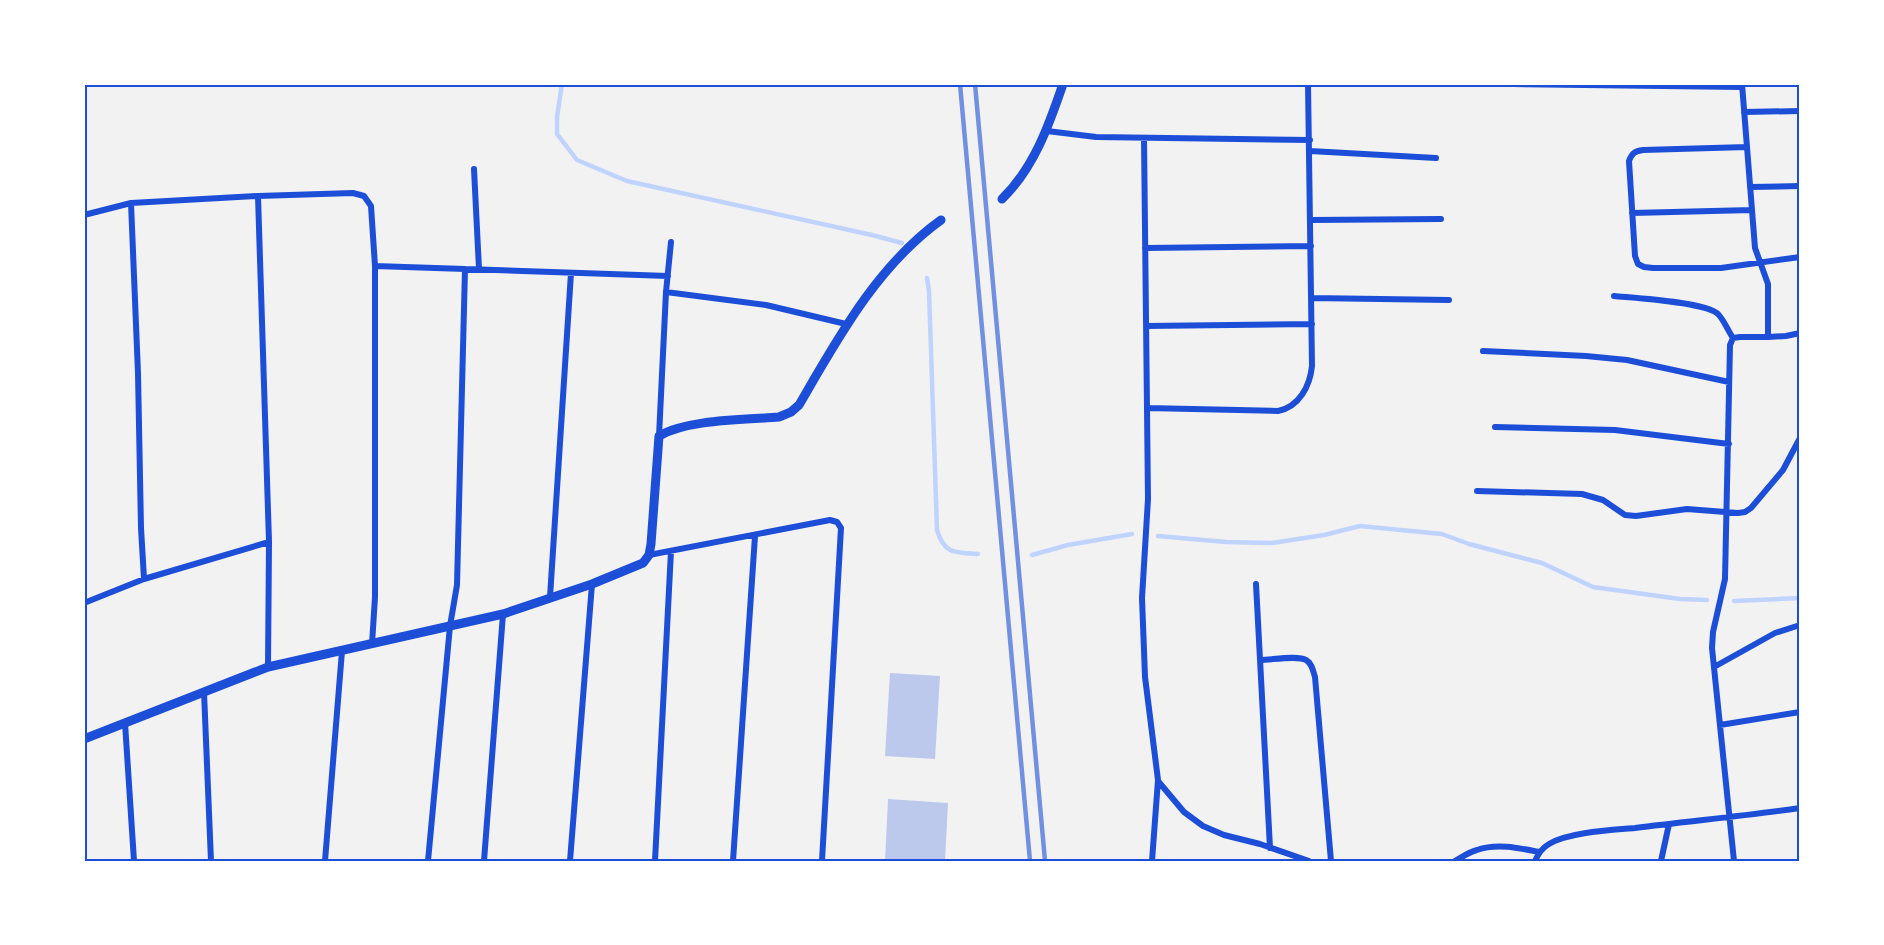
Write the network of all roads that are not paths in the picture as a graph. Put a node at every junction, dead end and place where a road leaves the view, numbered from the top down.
1 (1063, 84) edge
2 (1308, 84) edge
3 (1513, 84) edge
4 (1742, 86) edge
5 (1744, 111) junction
6 (1800, 111) edge
7 (1047, 131) junction
8 (1144, 138) junction
9 (1310, 140) junction
10 (1747, 147) junction
11 (1310, 151) junction
12 (1436, 158) dead end
13 (474, 169) dead end
14 (1800, 186) edge
15 (1750, 187) junction
16 (258, 196) junction
17 (1002, 199) dead end
18 (131, 203) junction
19 (1752, 210) junction
20 (1632, 213) junction
21 (84, 214) edge
22 (1441, 219) dead end
23 (941, 220) dead end
24 (1311, 220) junction
25 (671, 242) dead end
26 (1311, 246) junction
27 (1145, 248) junction
28 (1800, 257) edge
29 (1759, 262) junction
30 (375, 266) junction
31 (465, 269) junction
32 (479, 269) junction
33 (571, 273) junction
34 (668, 276) junction
35 (666, 292) junction
36 (1614, 296) dead end
37 (1311, 298) junction
38 (1449, 300) dead end
39 (846, 324) junction
40 (1312, 324) junction
41 (1146, 326) junction
42 (1800, 333) edge
43 (1768, 337) junction
44 (1733, 338) junction
45 (1483, 351) dead end
46 (1729, 382) junction
47 (1147, 408) junction
48 (1495, 427) dead end
49 (659, 436) junction
50 (1800, 438) edge
51 (1729, 444) junction
52 (1477, 491) dead end
53 (1728, 512) junction
54 (755, 536) junction
55 (268, 542) junction
56 (671, 551) junction
57 (649, 555) junction
58 (144, 579) junction
59 (592, 584) junction
60 (1256, 584) dead end
61 (550, 597) junction
62 (84, 603) edge
63 (503, 614) junction
64 (1800, 625) edge
65 (450, 626) junction
66 (372, 644) junction
67 (342, 651) junction
68 (1261, 660) junction
69 (268, 667) junction
70 (1714, 667) junction
71 (204, 692) junction
72 (1800, 712) edge
73 (125, 723) junction
74 (1720, 725) junction
75 (84, 739) edge
76 (1158, 780) junction
77 (1800, 809) edge
78 (1730, 818) junction
79 (1669, 824) junction
80 (1270, 848) junction
81 (1539, 852) junction
82 (134, 861) edge
83 (211, 861) edge
84 (325, 861) edge
85 (428, 861) edge
86 (484, 861) edge
87 (570, 861) edge
88 (654, 861) edge
89 (733, 861) edge
90 (822, 861) edge
91 (1152, 861) edge
92 (1310, 861) edge
93 (1331, 861) edge
94 (1455, 861) edge
95 (1535, 861) edge
96 (1661, 861) edge
97 (1734, 861) edge

1 - 7 street
2 - 9 street
3 - 4 street
4 - 5 street
5 - 6 street
5 - 10 street
7 - 8 street
7 - 17 street
8 - 9 street
8 - 27 street
9 - 11 street
10 - 15 street
10 - 20 street
11 - 12 street
11 - 24 street
13 - 32 street
14 - 15 street
15 - 19 street
16 - 18 street
16 - 30 street
16 - 55 street
18 - 21 street
18 - 58 street
19 - 20 street
19 - 29 street
20 - 29 street
22 - 24 street
23 - 39 street
24 - 26 street
25 - 34 street
26 - 27 street
26 - 37 street
27 - 41 street
28 - 29 street
29 - 43 street
30 - 31 street
30 - 66 street
31 - 32 street
31 - 65 street
32 - 33 street
33 - 34 street
33 - 61 street
34 - 35 street
35 - 39 street
35 - 49 street
36 - 44 street
37 - 38 street
37 - 40 street
39 - 49 street
40 - 41 street
40 - 47 street
41 - 47 street
42 - 43 street
43 - 44 street
44 - 46 street
45 - 46 street
46 - 51 street
47 - 76 street
48 - 51 street
49 - 57 street
50 - 53 street
51 - 53 street
52 - 53 street
53 - 70 street
54 - 56 street
54 - 89 street
54 - 90 street
55 - 58 street
55 - 69 street
56 - 57 street
56 - 88 street
57 - 59 street
58 - 62 street
59 - 61 street
59 - 87 street
60 - 68 street
61 - 63 street
63 - 65 street
63 - 86 street
64 - 70 street
65 - 66 street
65 - 85 street
66 - 67 street
67 - 69 street
67 - 84 street
68 - 80 street
68 - 93 street
69 - 71 street
70 - 74 street
71 - 73 street
71 - 83 street
72 - 74 street
73 - 75 street
73 - 82 street
74 - 78 street
76 - 80 street
76 - 91 street
77 - 78 street
78 - 79 street
78 - 97 street
79 - 81 street
79 - 96 street
80 - 92 street
81 - 94 street
81 - 95 street

